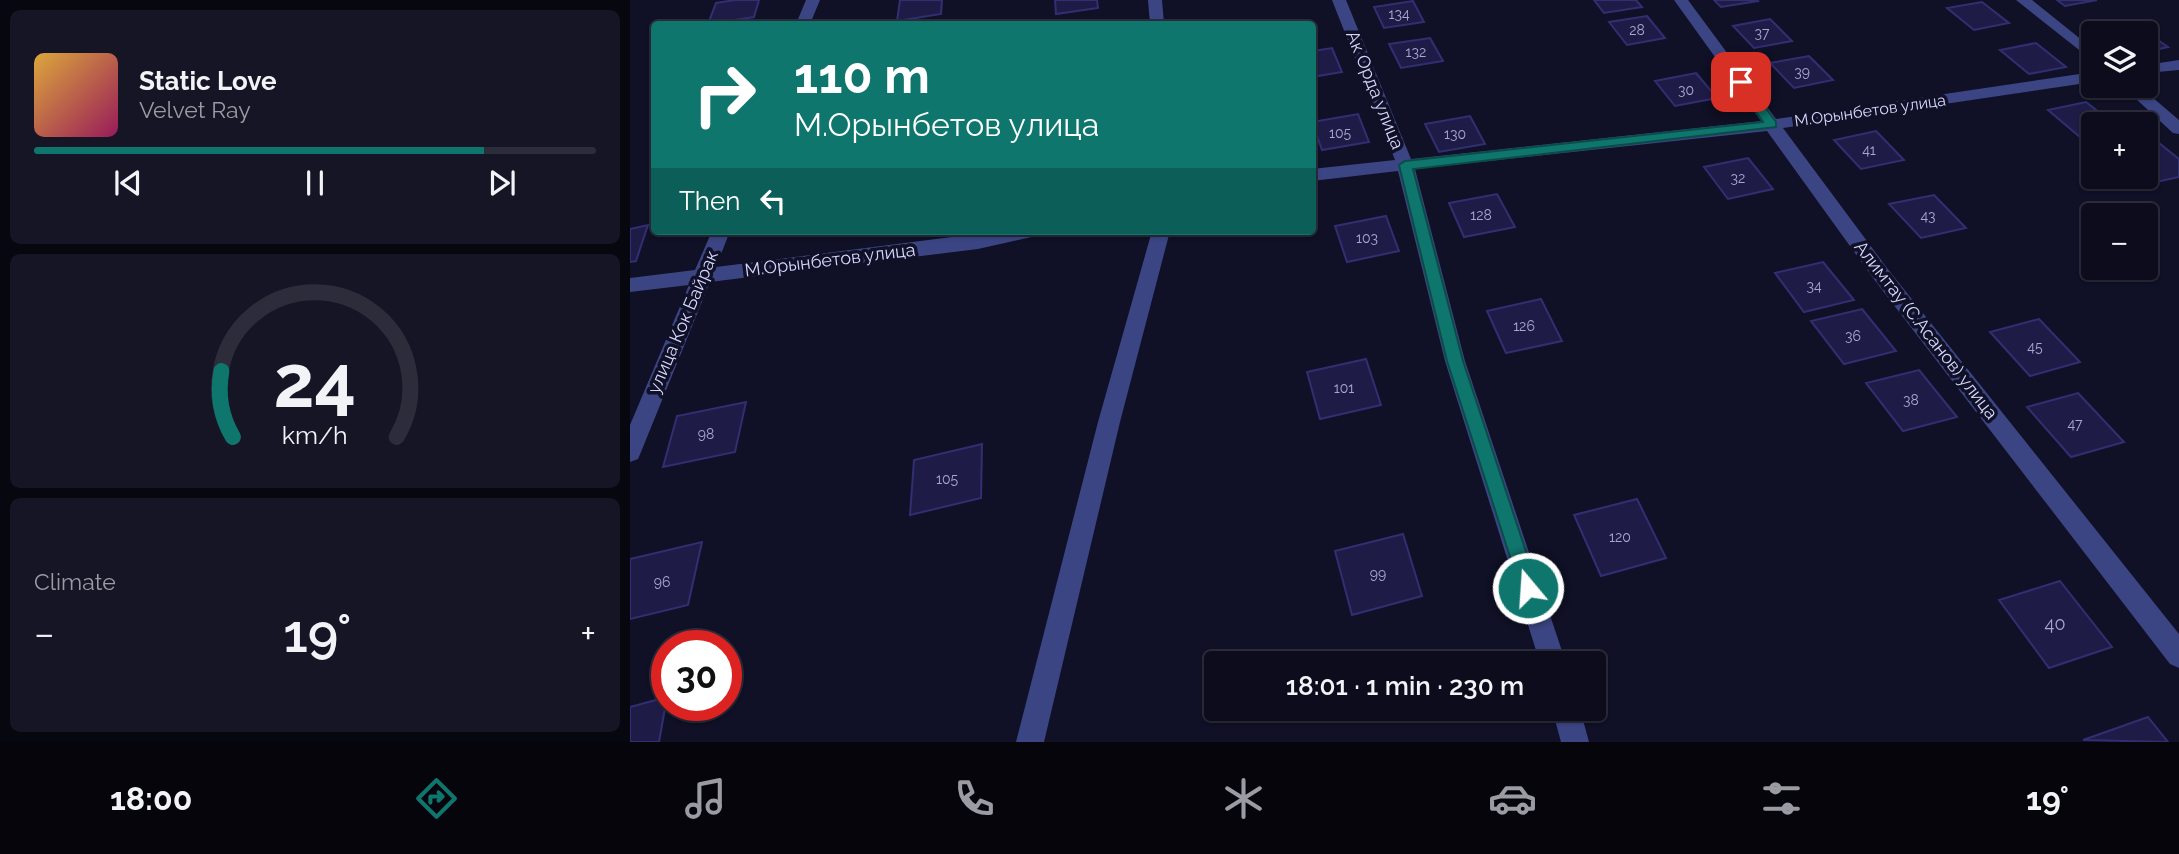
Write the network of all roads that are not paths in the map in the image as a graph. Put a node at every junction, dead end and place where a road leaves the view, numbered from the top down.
1 (813, 0) edge
2 (1155, 0) edge
3 (1339, 0) edge
4 (1681, 0) edge
5 (2023, 0) edge
6 (804, 21) edge
7 (1157, 21) edge
8 (2081, 46) edge
9 (2179, 65) edge
10 (2158, 68) edge
11 (2081, 79) edge
12 (2144, 98) edge
13 (1771, 125) junction
14 (2179, 129) edge
15 (1405, 165) junction
16 (1316, 175) edge
17 (719, 235) edge
18 (1010, 235) edge
19 (1160, 235) edge
20 (704, 274) junction
21 (630, 285) edge
22 (630, 452) edge
23 (1549, 651) edge
24 (2179, 655) edge
25 (1569, 721) edge
26 (1030, 742) edge
27 (1575, 742) edge

1 - 6 street
2 - 7 street
3 - 15 street, Ак Орда улица
4 - 13 street, Алимтау (С.Асанов) улица
5 - 8 street
9 - 10 street
11 - 13 street, М.Орынбетов улица
12 - 14 street
13 - 15 street, М.Орынбетов улица
13 - 24 street, Алимтау (С.Асанов) улица
15 - 16 street, М.Орынбетов улица
15 - 23 street, Ак Орда улица
17 - 20 street, улица Кок Байрак
18 - 20 street, М.Орынбетов улица
19 - 26 street
20 - 21 street, М.Орынбетов улица
20 - 22 street, улица Кок Байрак
25 - 27 street

